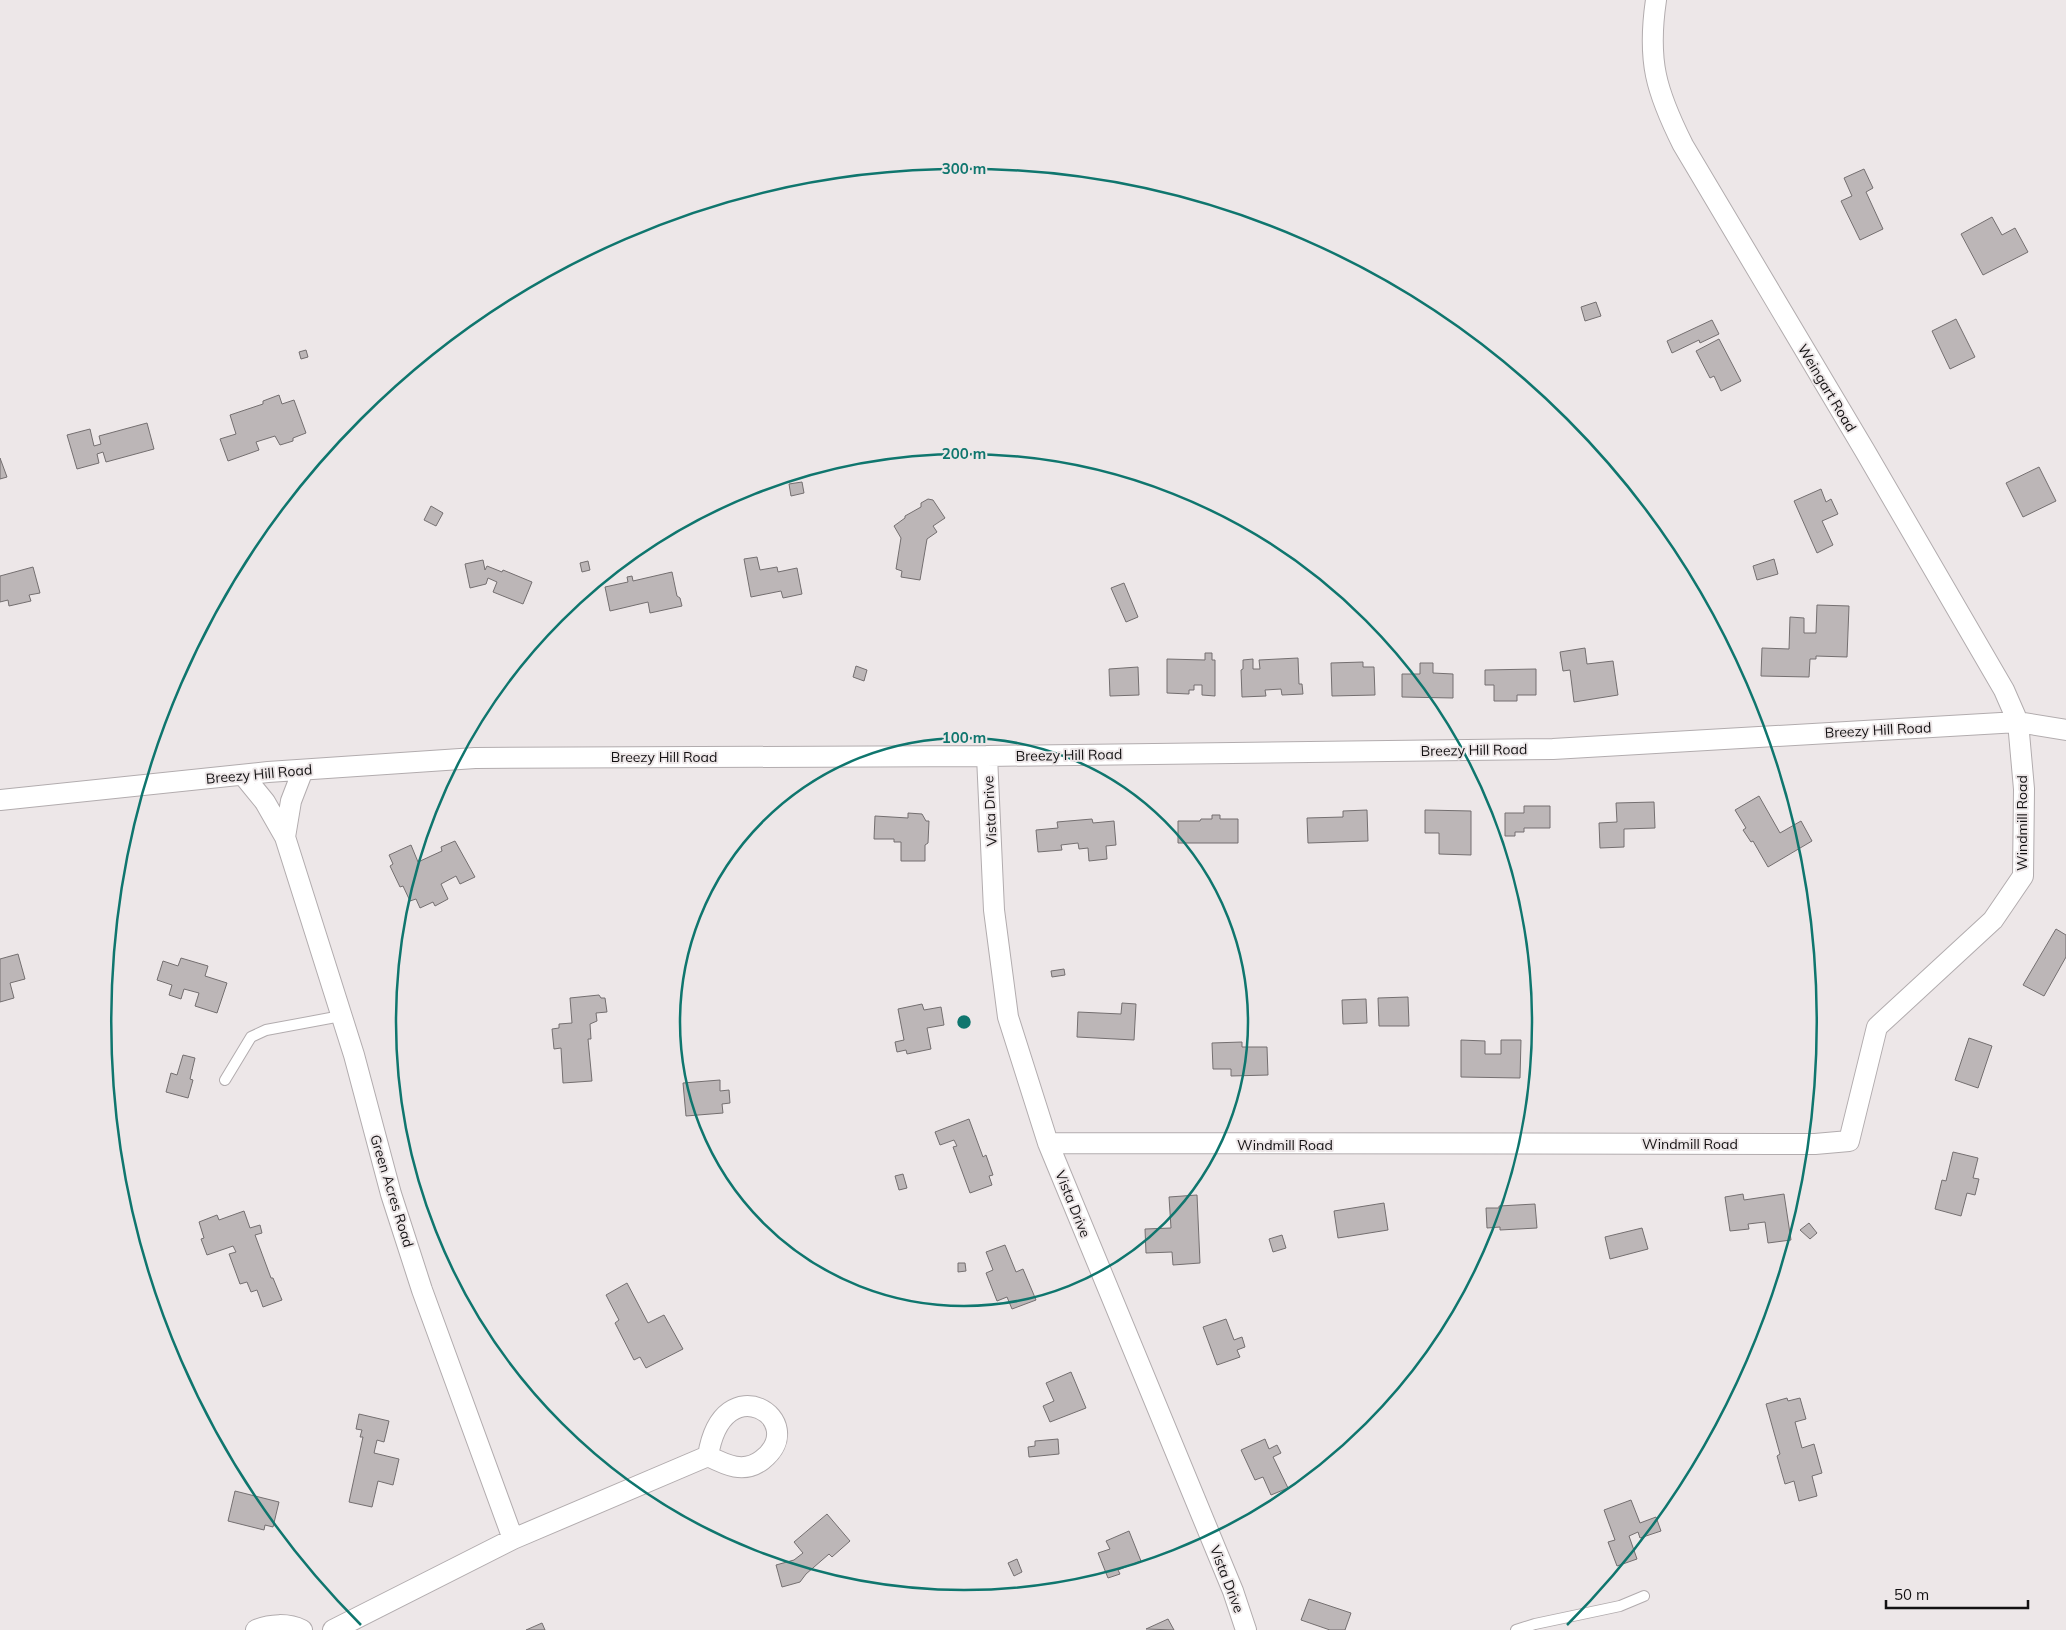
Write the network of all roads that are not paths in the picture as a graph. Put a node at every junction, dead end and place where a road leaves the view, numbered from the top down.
1 (1656, 0) edge
2 (2018, 722) junction
3 (2066, 730) edge
4 (987, 756) junction
5 (303, 770) junction
6 (243, 775) junction
7 (0, 800) edge
8 (286, 837) junction
9 (341, 1016) junction
10 (225, 1080) dead end
11 (1048, 1143) junction
12 (708, 1456) dead end
13 (513, 1539) junction
14 (1644, 1596) dead end
15 (256, 1630) edge
16 (302, 1630) edge
17 (334, 1630) edge
18 (1246, 1630) edge
19 (1516, 1630) edge

1 - 2 street, Weingart Road
2 - 3 street
2 - 4 street, Breezy Hill Road
2 - 11 street, Windmill Road
4 - 5 street, Breezy Hill Road
4 - 11 street, Vista Drive
5 - 6 street, Breezy Hill Road
5 - 8 street, Green Acres Road
6 - 7 street, Breezy Hill Road
6 - 8 street, Green Acres Road
8 - 9 street, Green Acres Road
9 - 10 lane
9 - 13 street, Green Acres Road
11 - 18 street, Vista Drive
12 - 13 street
13 - 17 street
14 - 19 lane
15 - 16 street

